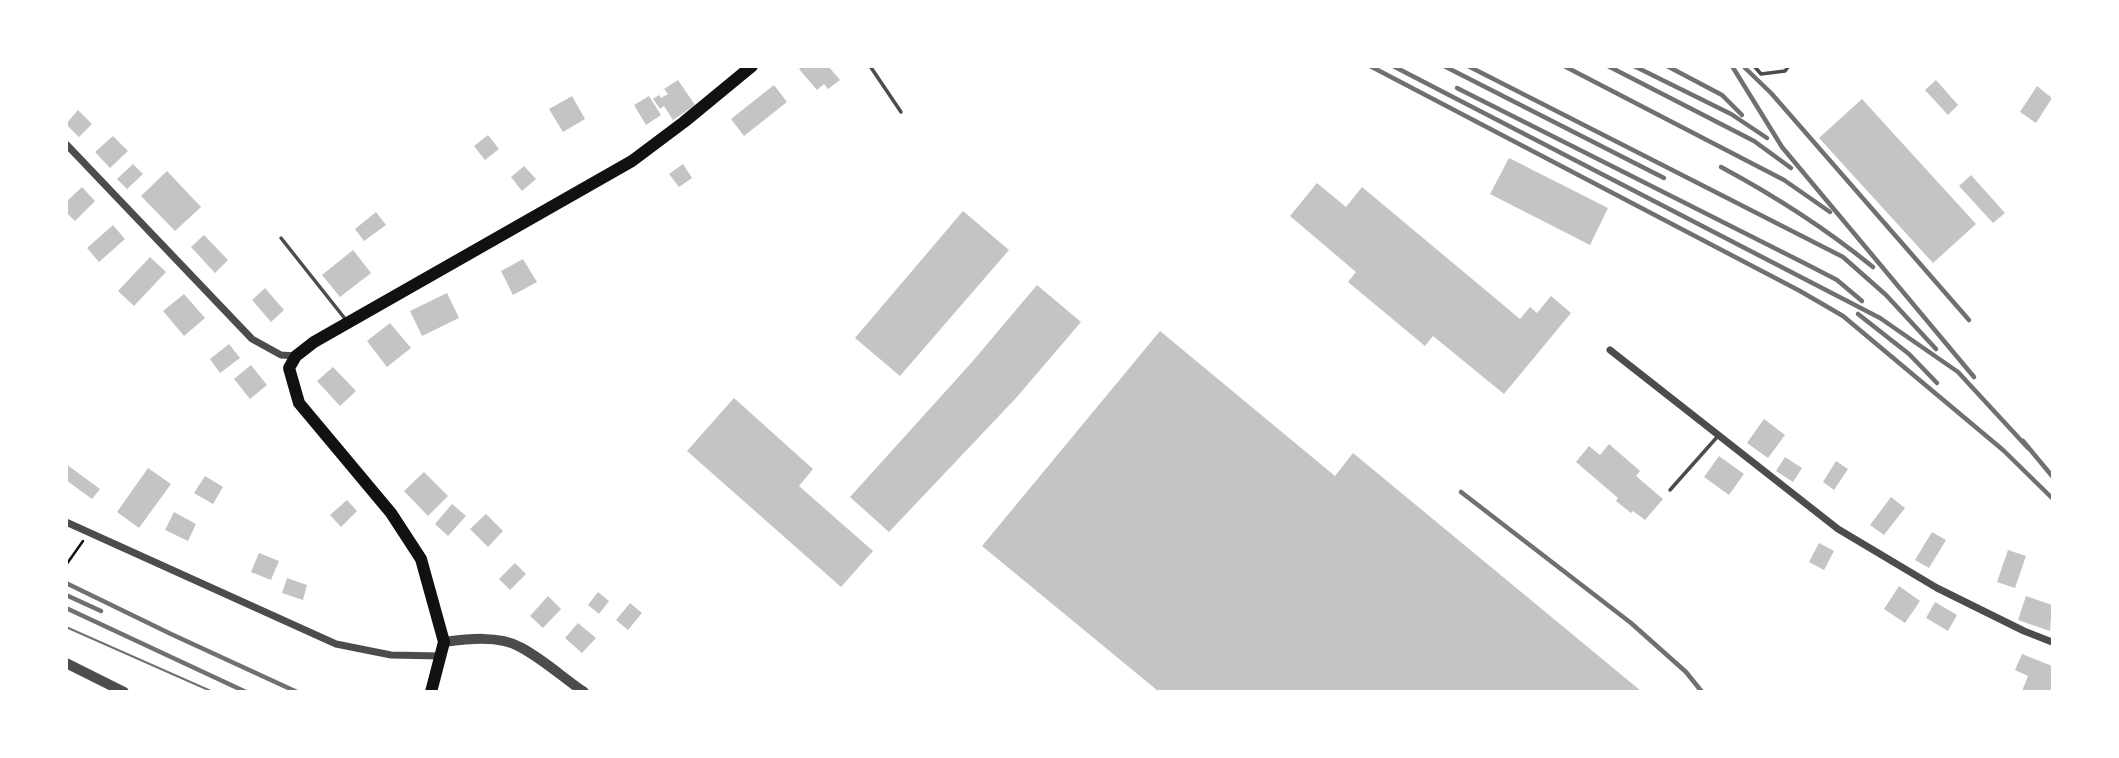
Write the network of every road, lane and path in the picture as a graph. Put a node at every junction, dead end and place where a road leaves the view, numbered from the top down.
1 (752, 66) edge
2 (870, 66) edge
3 (1754, 66) edge
4 (1789, 66) edge
5 (901, 111) dead end
6 (66, 144) edge
7 (281, 238) dead end
8 (347, 322) junction
9 (1610, 350) dead end
10 (296, 356) junction
11 (1718, 436) junction
12 (1670, 490) dead end
13 (66, 522) edge
14 (81, 544) dead end
15 (66, 565) edge
16 (444, 642) junction
17 (2053, 642) edge
18 (440, 656) junction
19 (66, 663) edge
20 (124, 691) edge
21 (431, 691) edge
22 (584, 691) edge

1 - 8 highway
2 - 5 lane
3 - 4 lane
6 - 10 street
7 - 8 lane
8 - 10 highway
9 - 11 street
10 - 16 highway
11 - 12 lane
11 - 17 street
13 - 18 street
14 - 15 path
16 - 18 highway
16 - 22 street
18 - 21 highway
19 - 20 street

